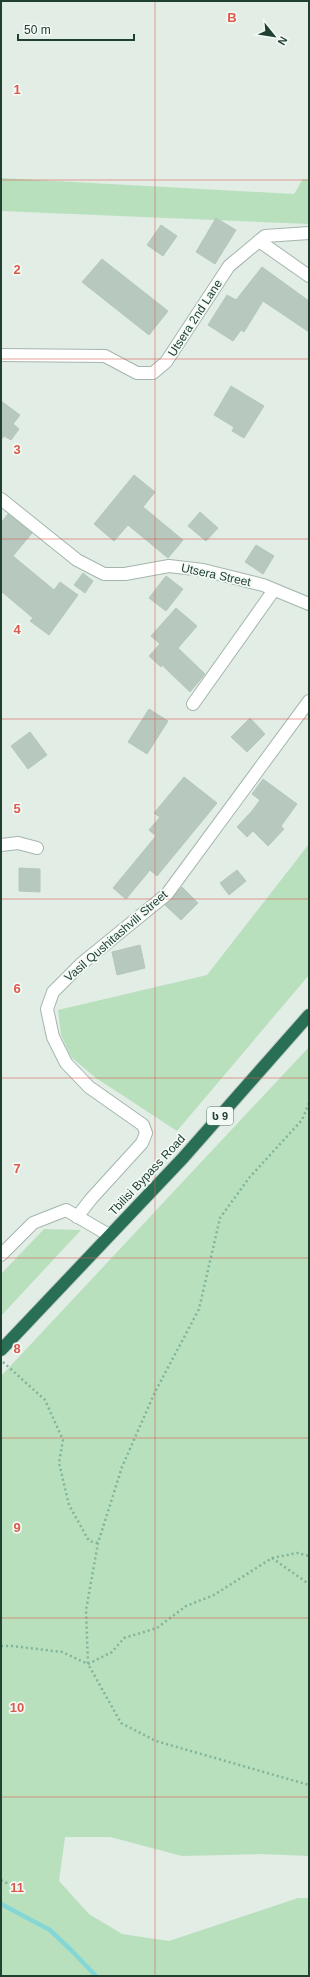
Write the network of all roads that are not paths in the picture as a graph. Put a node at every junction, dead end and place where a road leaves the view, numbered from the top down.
1 (309, 232) edge
2 (259, 241) junction
3 (309, 276) edge
4 (1, 355) edge
5 (1, 499) edge
6 (274, 590) junction
7 (309, 604) edge
8 (309, 701) edge
9 (193, 704) dead end
10 (1, 845) edge
11 (37, 848) dead end
12 (309, 1014) edge
13 (77, 1217) junction
14 (109, 1235) junction
15 (1, 1255) edge
16 (1, 1350) edge

1 - 2 street, Utsera 2nd Lane
2 - 3 street
2 - 4 street, Utsera 2nd Lane
5 - 6 street, Utsera Street
6 - 7 street, Utsera Street
6 - 9 street
8 - 13 street, Vasil Qushitashvili Street
10 - 11 street
12 - 14 highway, Tbilisi Bypass Road / ს 9
13 - 14 street
13 - 15 street
14 - 16 highway, Tbilisi Bypass Road / ს 9

